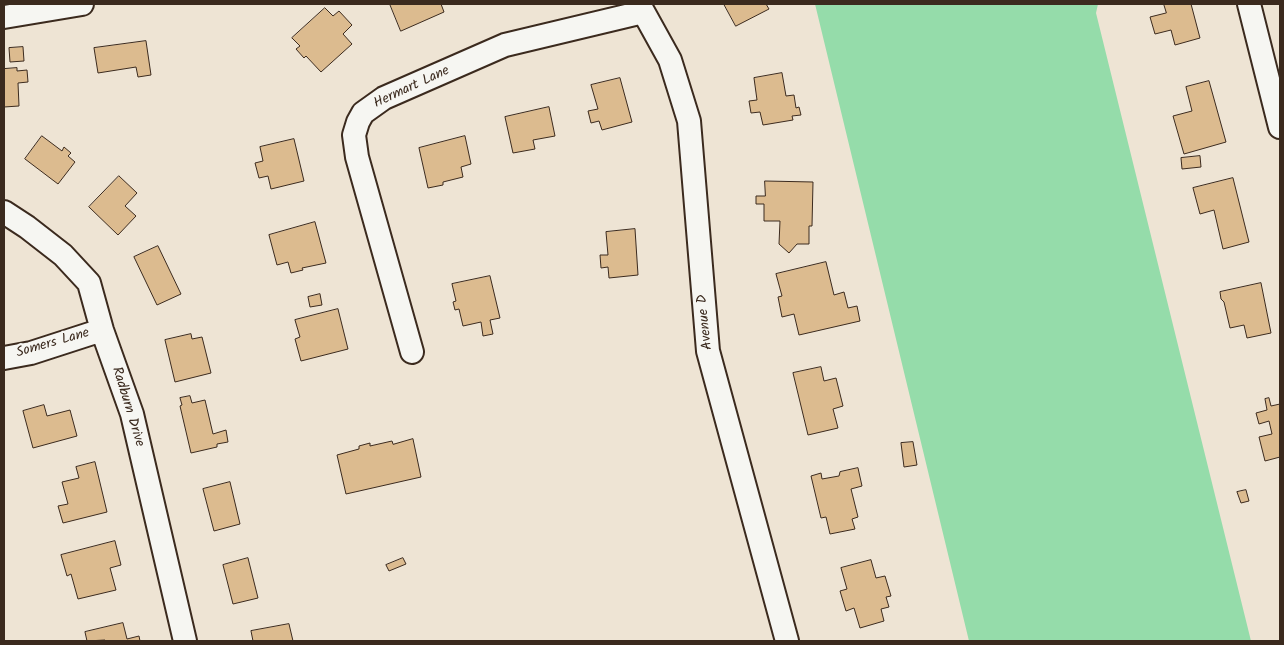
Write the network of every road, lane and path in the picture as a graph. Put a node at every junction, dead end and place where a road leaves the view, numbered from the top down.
1 (82, 4) edge
2 (1249, 4) edge
3 (641, 8) edge
4 (4, 17) edge
5 (1280, 127) edge
6 (4, 212) edge
7 (102, 330) junction
8 (412, 352) dead end
9 (4, 358) edge
10 (185, 641) edge
11 (787, 641) edge

1 - 4 street
2 - 5 street
3 - 8 street, Hermart Lane
3 - 11 street, Avenue D
6 - 7 street, Radburn Drive
7 - 9 street, Somers Lane
7 - 10 street, Radburn Drive

